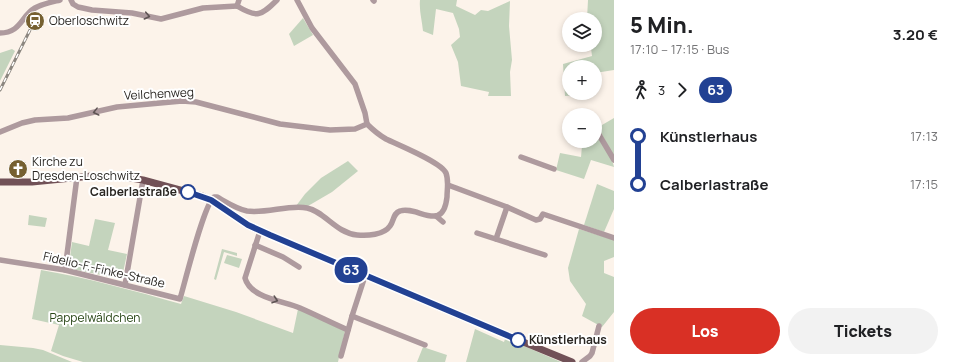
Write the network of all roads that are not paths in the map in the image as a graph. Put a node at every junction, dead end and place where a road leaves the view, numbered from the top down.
1 (60, 0) edge
2 (71, 0) edge
3 (277, 0) edge
4 (297, 0) edge
5 (238, 3) edge
6 (0, 33) edge
7 (367, 124) junction
8 (0, 132) edge
9 (602, 141) edge
10 (521, 157) dead end
11 (614, 160) edge
12 (554, 169) dead end
13 (77, 177) junction
14 (143, 180) junction
15 (0, 182) edge
16 (448, 185) junction
17 (211, 200) junction
18 (507, 207) junction
19 (436, 216) junction
20 (443, 222) dead end
21 (260, 231) junction
22 (477, 233) dead end
23 (614, 238) edge
24 (496, 239) junction
25 (255, 246) junction
26 (545, 255) dead end
27 (0, 260) edge
28 (299, 267) dead end
29 (65, 270) junction
30 (366, 276) junction
31 (125, 285) junction
32 (352, 316) junction
33 (599, 326) dead end
34 (348, 330) junction
35 (425, 345) dead end
36 (341, 356) dead end
37 (591, 359) edge
38 (572, 362) edge
39 (582, 362) edge

1 - 6 street
2 -> 5 street
3 - 5 street
4 - 7 street
7 -> 8 street, Veilchenweg
7 - 16 street
9 - 11 street
10 - 12 street
13 - 14 main road
13 - 15 main road
13 - 29 street
14 - 17 main road
14 - 31 street
16 - 18 street
16 - 19 street
17 - 19 street
17 - 21 main road
17 - 31 street, Fidelio-F.-Finke-Straße
18 - 23 street
18 - 24 street
19 - 20 street
21 - 25 street
21 - 30 main road
22 - 24 street
24 - 26 street
25 - 28 street
25 -> 34 street
27 - 29 street, Fidelio-F.-Finke-Straße
29 - 31 street, Fidelio-F.-Finke-Straße
30 - 32 street
30 - 38 main road
32 - 34 street
32 - 35 street
33 - 37 street
34 - 36 street
37 - 39 street

